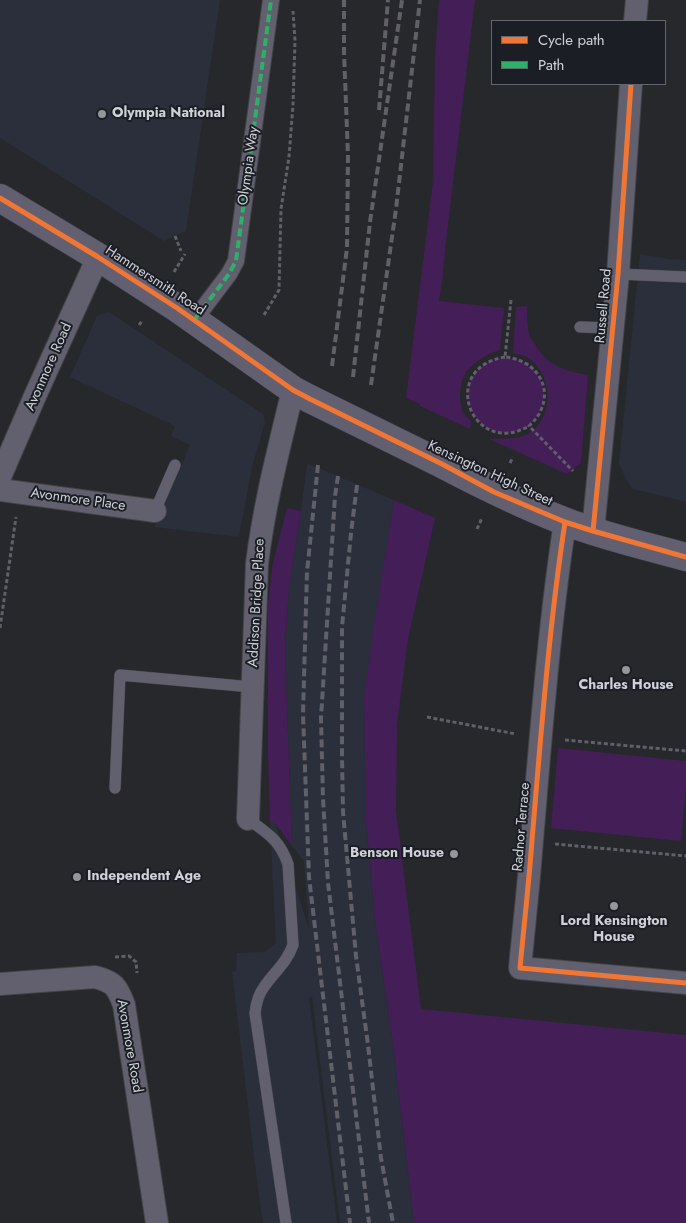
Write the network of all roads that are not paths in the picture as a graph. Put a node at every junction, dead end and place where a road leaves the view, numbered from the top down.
1 (271, 0) edge
2 (636, 0) edge
3 (635, 20) edge
4 (631, 85) edge
5 (0, 198) edge
6 (98, 257) junction
7 (618, 274) junction
8 (686, 277) edge
9 (194, 319) junction
10 (580, 327) dead end
11 (613, 328) junction
12 (293, 390) junction
13 (174, 465) dead end
14 (0, 477) edge
15 (11, 491) edge
16 (155, 511) joint
17 (565, 522) junction
18 (593, 531) junction
19 (686, 557) edge
20 (252, 687) junction
21 (115, 788) dead end
22 (248, 819) joint
23 (686, 983) edge
24 (0, 984) edge
25 (157, 1223) edge
26 (286, 1223) edge

1 - 9 street, Olympia Way
2 - 3 street
4 - 7 street, Russell Road
5 - 6 main road, Hammersmith Road
6 - 9 main road, Hammersmith Road
6 - 14 street, Avonmore Road
7 - 8 lane
7 - 11 street, Russell Road
9 - 12 main road, Hammersmith Road
10 - 11 lane
11 - 18 street, Russell Road
12 - 17 main road, Kensington High Street, bridge
12 - 20 street, Addison Bridge Place
13 - 16 lane
15 - 16 street, Avonmore Place
17 - 18 main road, Kensington High Street
17 - 23 street, Radnor Terrace
18 - 19 main road, Kensington High Street
20 - 21 lane
20 - 22 street, Addison Bridge Place
22 - 26 lane
24 - 25 street, Avonmore Road

